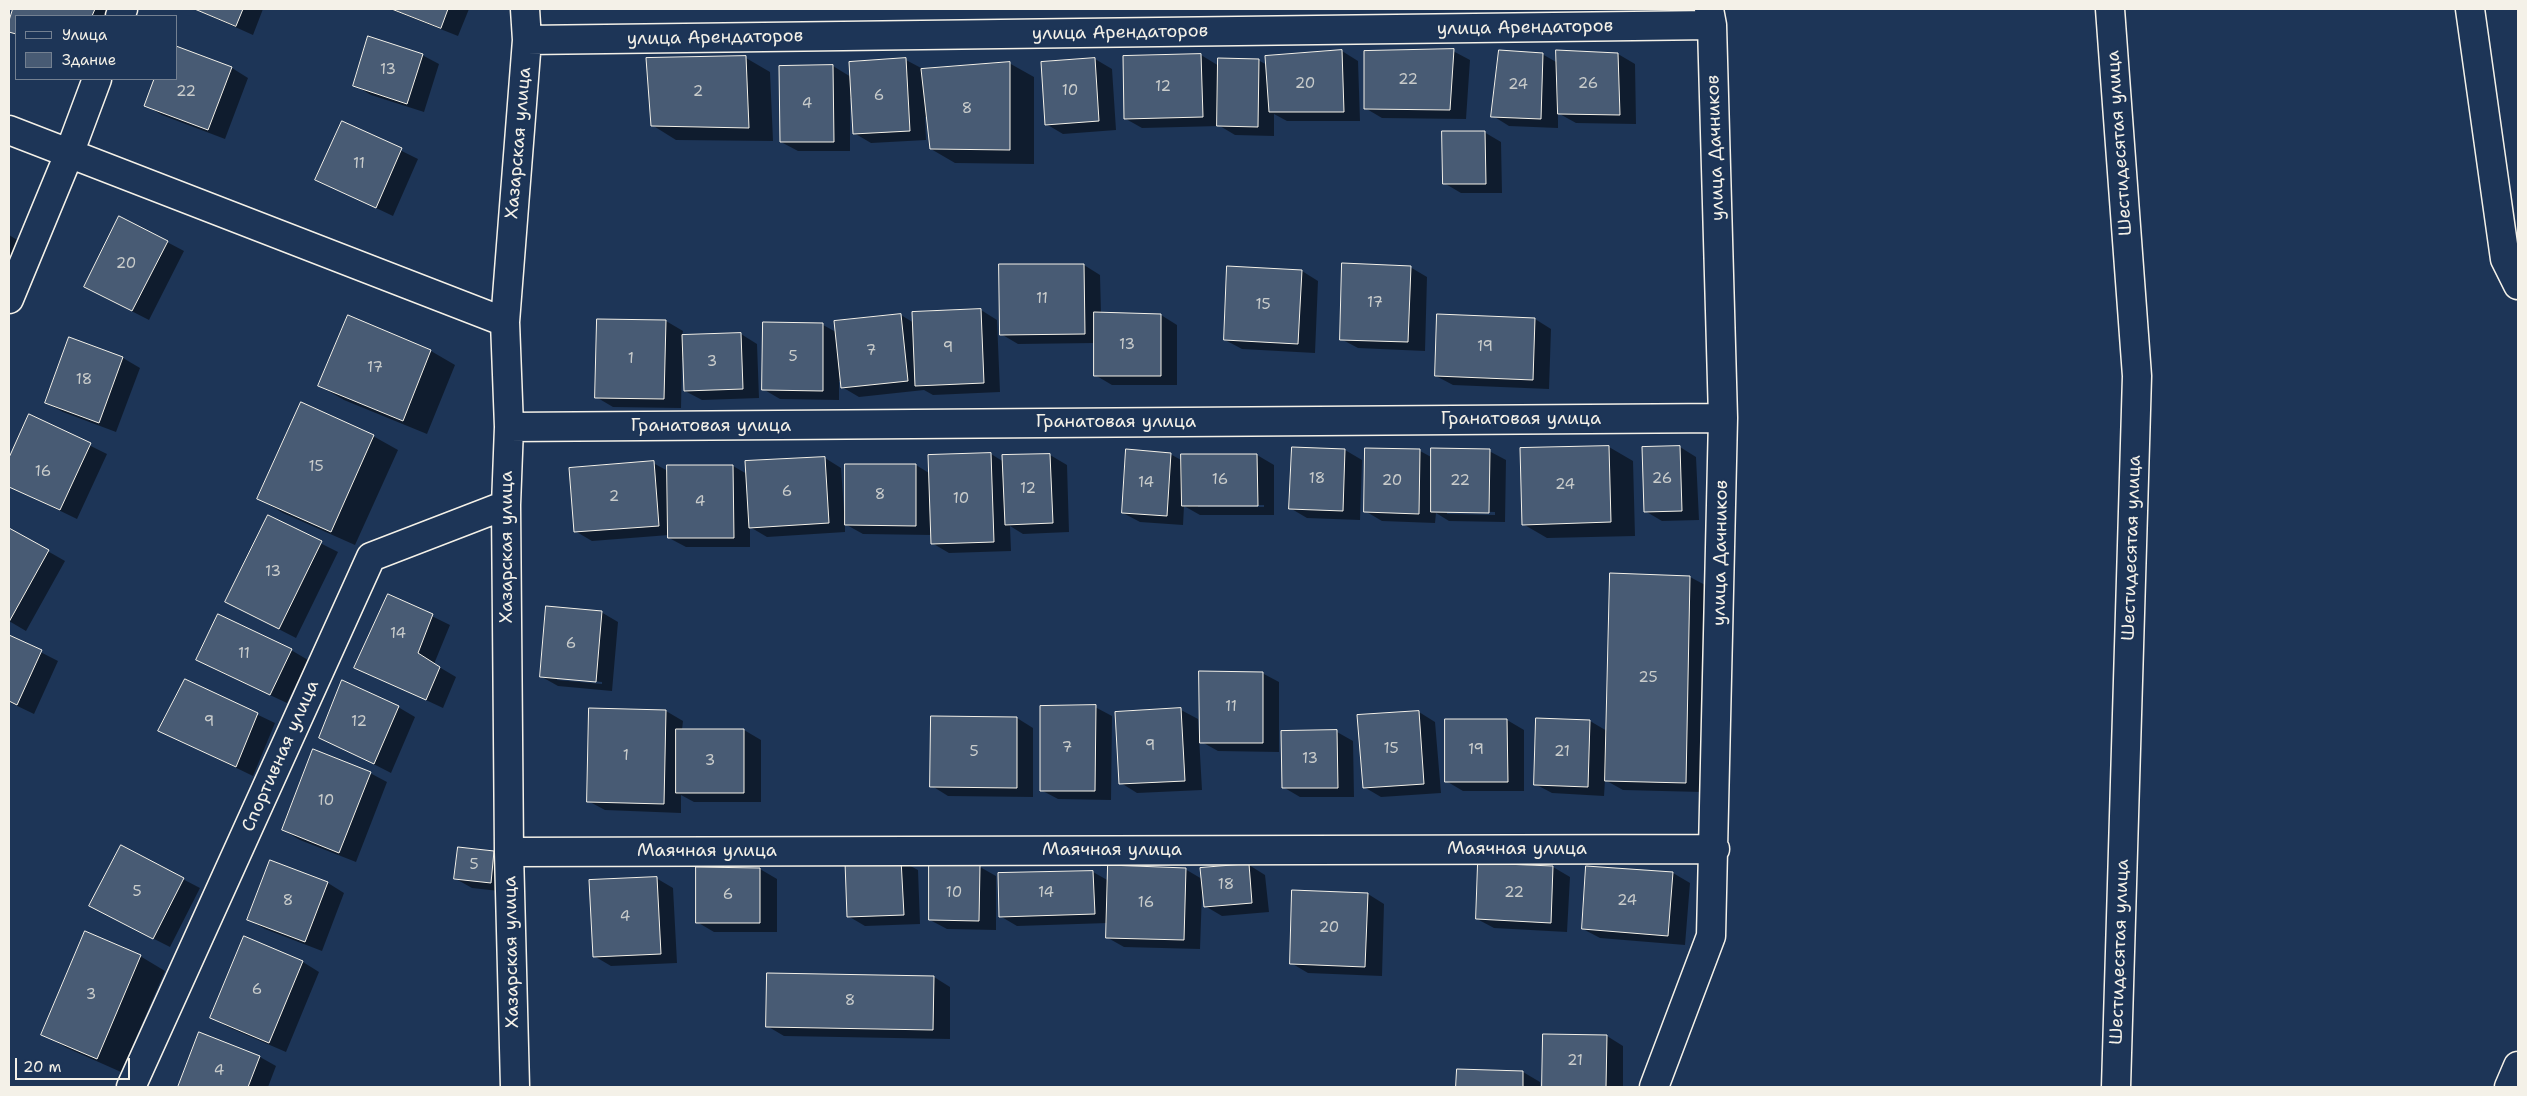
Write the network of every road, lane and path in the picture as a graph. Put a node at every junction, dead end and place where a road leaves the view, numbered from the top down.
1 (525, 9) edge
2 (2110, 9) edge
3 (2470, 9) edge
4 (1710, 17) edge
5 (527, 40) junction
6 (97, 80) edge
7 (9, 130) edge
8 (68, 154) junction
9 (2518, 285) edge
10 (9, 299) edge
11 (504, 322) junction
12 (1723, 418) junction
13 (509, 427) junction
14 (506, 505) junction
15 (1715, 849) junction
16 (509, 852) junction
17 (2518, 1066) edge
18 (131, 1087) edge
19 (515, 1087) edge
20 (1654, 1087) edge
21 (2116, 1087) edge
22 (2509, 1087) edge

1 - 5 street, Хазарская улица
2 - 21 street, Шестидесятая улица
3 - 9 street
4 - 5 street, улица Арендаторов
4 - 12 street, улица Дачников
5 - 11 street, Хазарская улица
6 - 8 street
7 - 8 street
8 - 10 street
8 - 11 street
11 - 13 street, Хазарская улица
12 - 13 street, Гранатовая улица
12 - 15 street, улица Дачников
13 - 14 street, Хазарская улица
14 - 16 street, Хазарская улица
14 - 18 street, Спортивная улица
15 - 16 street, Маячная улица
15 - 20 street, улица Дачников
16 - 19 street, Хазарская улица
17 - 22 street

